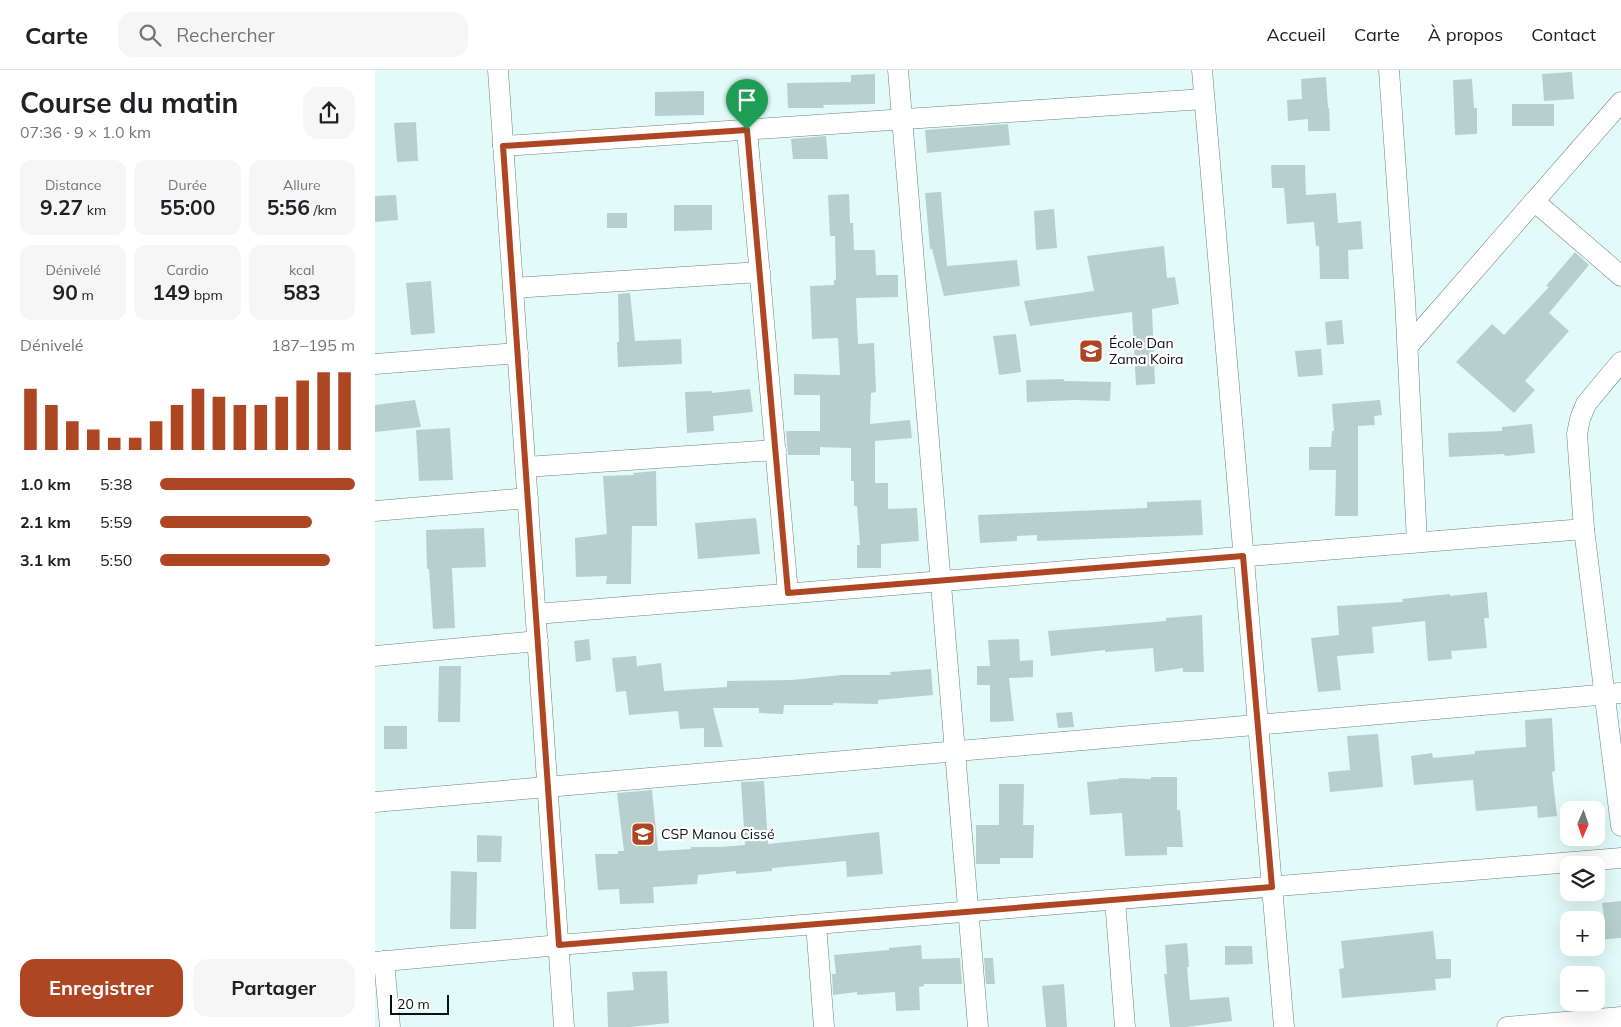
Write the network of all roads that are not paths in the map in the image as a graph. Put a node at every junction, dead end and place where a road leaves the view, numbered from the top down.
1 (498, 70) edge
2 (898, 70) edge
3 (1202, 70) edge
4 (1389, 70) edge
5 (1204, 99) junction
6 (1621, 102) edge
7 (902, 119) junction
8 (747, 130) junction
9 (503, 146) junction
10 (1535, 201) junction
11 (760, 272) junction
12 (1621, 276) edge
13 (513, 288) junction
14 (1408, 346) junction
15 (517, 353) junction
16 (1621, 362) edge
17 (375, 364) edge
18 (775, 450) junction
19 (526, 467) junction
20 (528, 498) junction
21 (375, 511) edge
22 (1585, 529) junction
23 (1417, 542) junction
24 (1243, 556) junction
25 (941, 581) junction
26 (788, 593) junction
27 (536, 614) junction
28 (538, 641) junction
29 (375, 656) edge
30 (1613, 693) edge
31 (1258, 725) junction
32 (955, 751) junction
33 (548, 787) junction
34 (375, 802) edge
35 (1621, 826) edge
36 (1621, 858) edge
37 (1272, 887) junction
38 (1115, 900) junction
39 (968, 912) junction
40 (816, 924) junction
41 (559, 945) junction
42 (379, 962) edge
43 (1621, 1017) edge
44 (390, 1027) edge
45 (564, 1027) edge
46 (824, 1027) edge
47 (978, 1027) edge
48 (1125, 1027) edge
49 (1284, 1027) edge
50 (1507, 1027) edge

1 - 9 street
2 - 7 street
3 - 5 street
4 - 14 street
5 - 7 street
5 - 24 street
6 - 10 street
7 - 8 street
7 - 25 street
8 - 9 street
8 - 11 street
9 - 13 street
10 - 12 street
10 - 14 street
11 - 13 street
11 - 18 street
13 - 15 street
14 - 23 street
15 - 17 street
15 - 19 street
16 - 22 street
18 - 19 street
18 - 26 street
19 - 20 street
20 - 21 street
20 - 27 street
22 - 23 street
22 - 30 street
23 - 24 street
24 - 25 street
24 - 31 street
25 - 26 street
25 - 32 street
26 - 27 street
27 - 28 street
28 - 29 street
28 - 33 street
30 - 31 street
30 - 35 street
31 - 32 street
31 - 37 street
32 - 33 street
32 - 39 street
33 - 34 street
33 - 41 street
36 - 37 street
37 - 38 street
37 - 49 street
38 - 39 street
38 - 48 street
39 - 40 street
39 - 47 street
40 - 41 street
40 - 46 street
41 - 42 street
41 - 45 street
42 - 44 street
43 - 50 street

